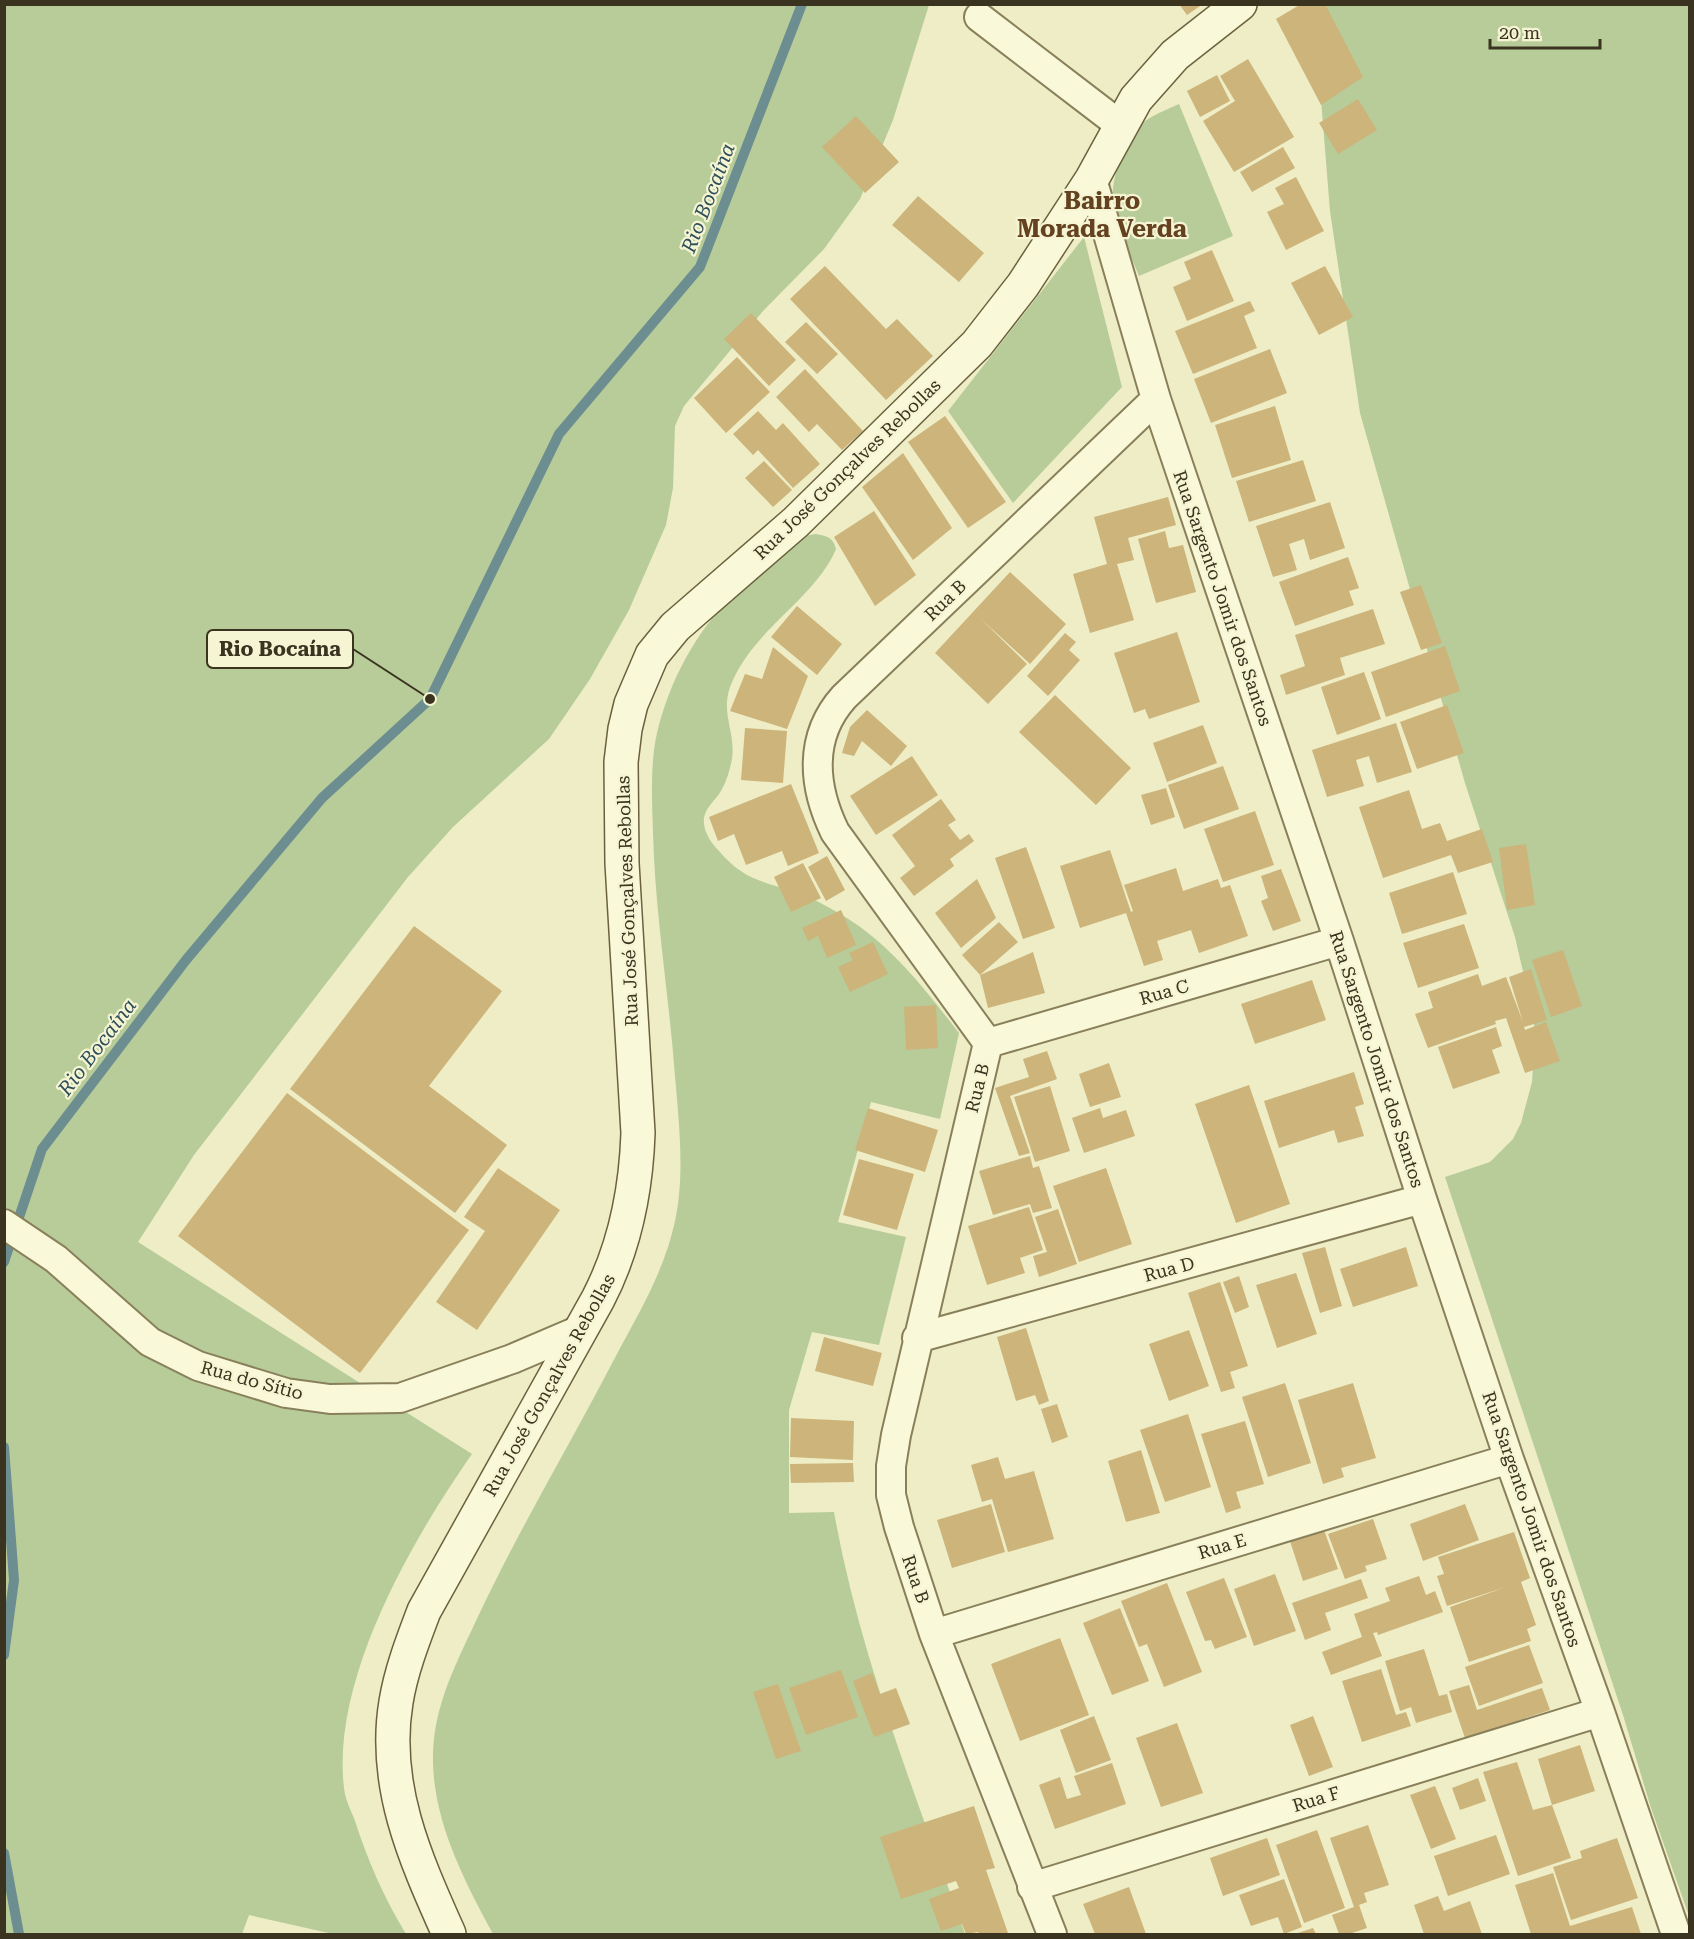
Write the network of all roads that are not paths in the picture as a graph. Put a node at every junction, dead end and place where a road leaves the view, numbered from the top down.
1 (1240, 4) edge
2 (979, 17) dead end
3 (1120, 125) junction
4 (1092, 178) junction
5 (1156, 399) junction
6 (1339, 941) junction
7 (988, 1042) junction
8 (1422, 1199) junction
9 (6, 1225) edge
10 (580, 1330) junction
11 (917, 1338) junction
12 (1509, 1459) junction
13 (934, 1634) junction
14 (1600, 1712) junction
15 (1032, 1887) junction
16 (449, 1935) edge
17 (1052, 1935) edge
18 (1676, 1935) edge

1 - 3 street, Rua José Gonçalves Rebollas
2 - 3 street
3 - 4 street, Rua José Gonçalves Rebollas
4 - 5 street, Rua Sargento Jomir dos Santos
4 - 10 street, Rua José Gonçalves Rebollas
5 - 6 street, Rua Sargento Jomir dos Santos
5 - 7 street, Rua B
6 - 7 street, Rua C
6 - 8 street, Rua Sargento Jomir dos Santos
7 - 11 street, Rua B
8 - 11 street, Rua D
8 - 12 street, Rua Sargento Jomir dos Santos
9 - 10 street, Rua do Sítio
10 - 16 street, Rua José Gonçalves Rebollas
11 - 13 street, Rua B
12 - 13 street, Rua E
12 - 14 street, Rua Sargento Jomir dos Santos
13 - 15 street, Rua B
14 - 15 street, Rua F
14 - 18 street, Rua Sargento Jomir dos Santos
15 - 17 street, Rua B

